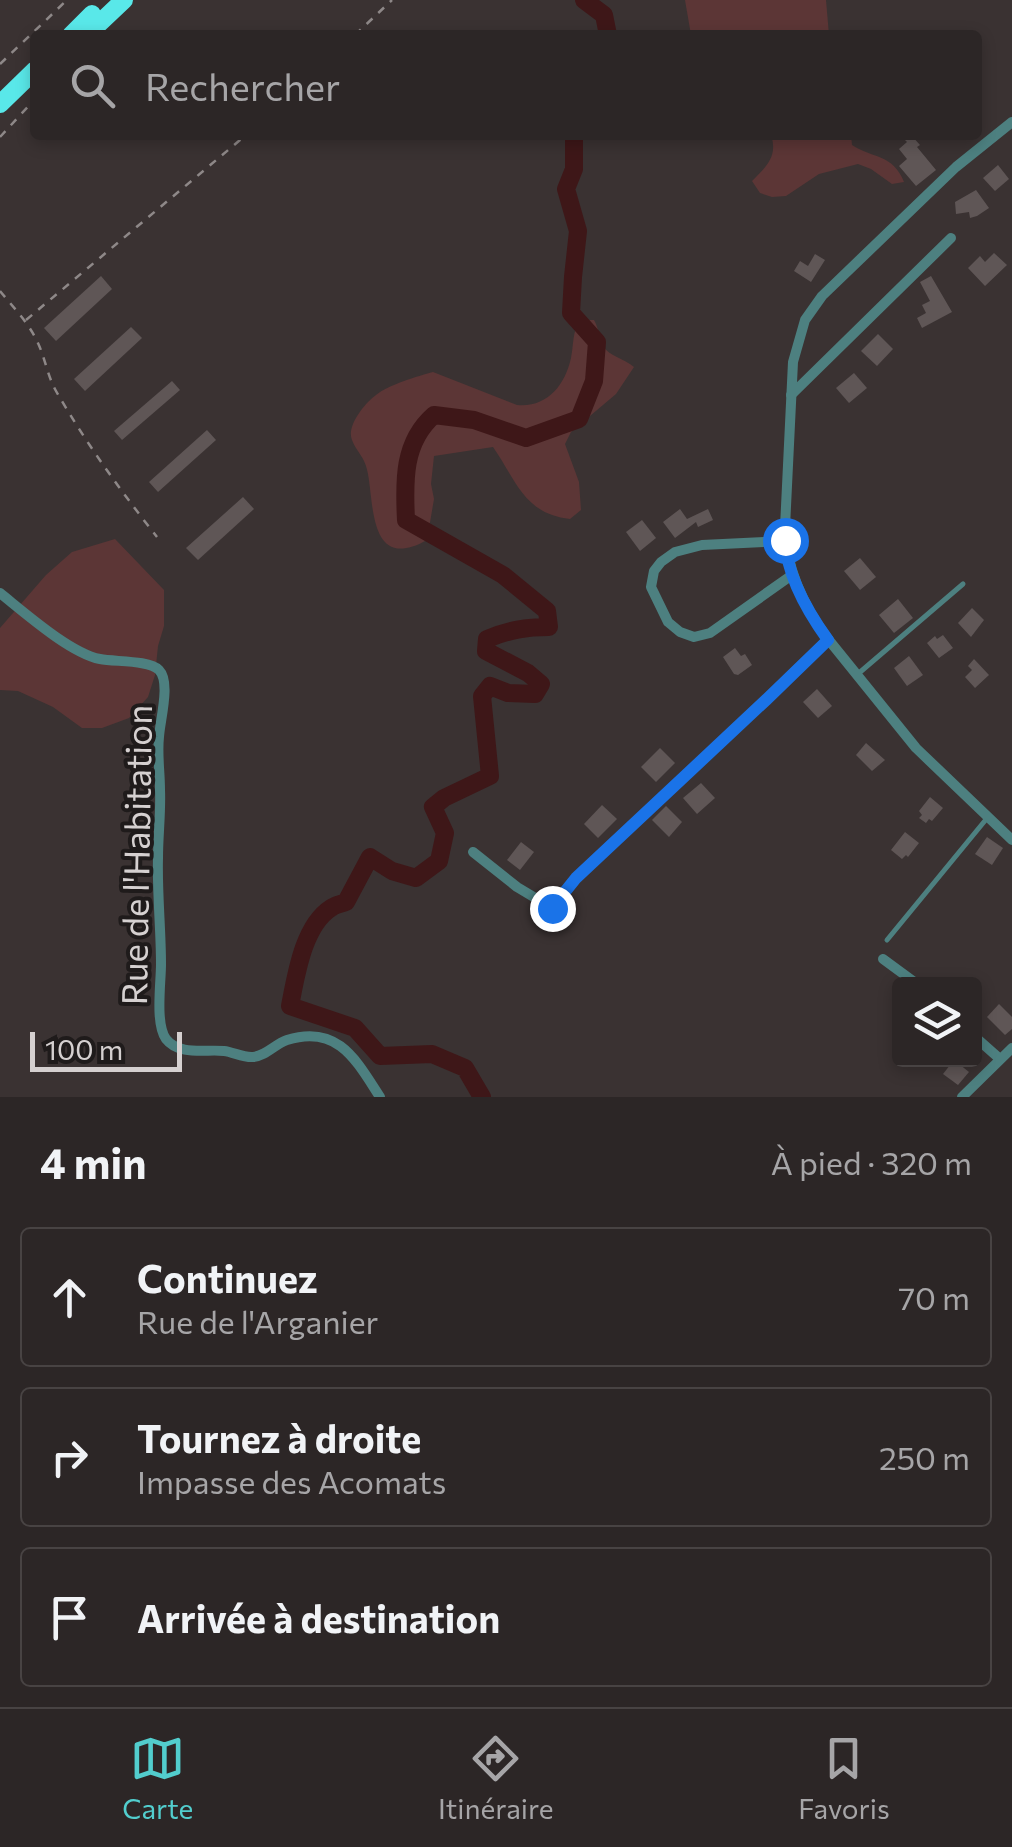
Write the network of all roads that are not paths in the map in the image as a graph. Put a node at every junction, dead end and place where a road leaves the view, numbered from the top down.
1 (107, 0) edge
2 (124, 0) edge
3 (76, 30) edge
4 (93, 30) edge
5 (30, 75) edge
6 (30, 90) edge
7 (0, 104) edge
8 (0, 119) edge
9 (1012, 122) edge
10 (951, 238) dead end
11 (790, 396) junction
12 (785, 540) junction
13 (792, 575) junction
14 (963, 584) dead end
15 (0, 593) edge
16 (828, 640) junction
17 (857, 675) junction
18 (988, 818) junction
19 (1012, 840) edge
20 (474, 852) dead end
21 (888, 940) dead end
22 (883, 959) dead end
23 (907, 977) edge
24 (982, 1043) edge
25 (1012, 1048) edge
26 (1000, 1059) junction
27 (379, 1094) edge
28 (962, 1097) edge

1 - 3 highway
2 - 4 highway
5 - 7 highway
6 - 8 highway
9 - 11 street
10 - 11 street
11 - 12 street
12 - 13 street
12 - 13 street
13 - 16 street
14 - 17 lane
15 - 27 street, Rue de l'Habitation
16 - 17 street
16 - 20 street
17 - 18 street
18 - 19 street
18 - 21 lane
22 - 23 street
24 - 26 street
25 - 26 street
26 - 28 street

